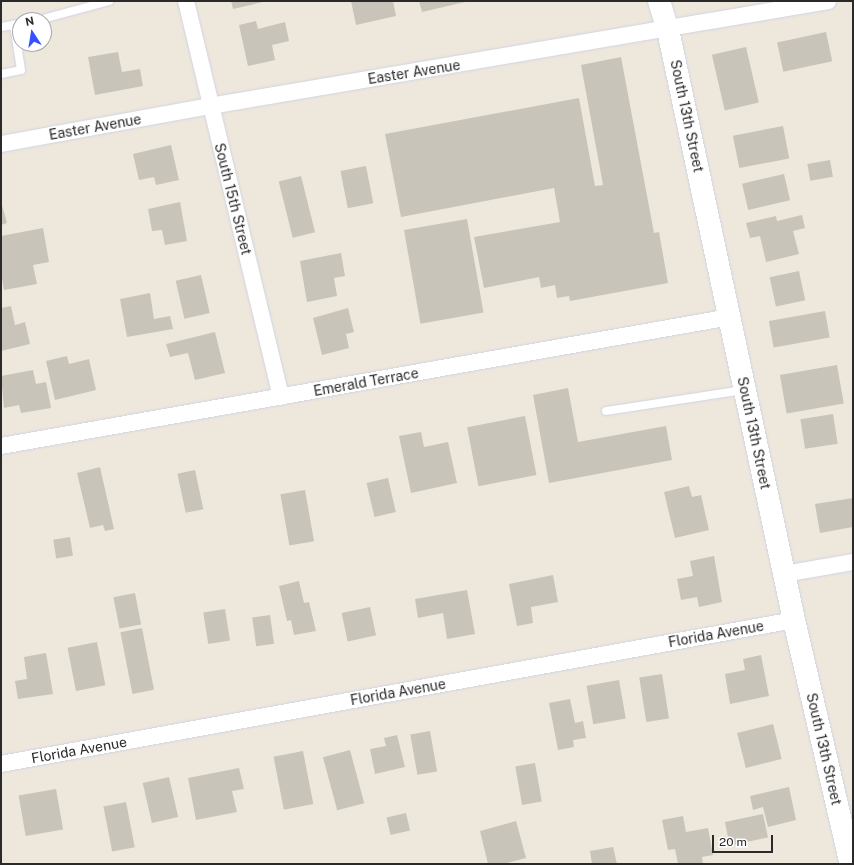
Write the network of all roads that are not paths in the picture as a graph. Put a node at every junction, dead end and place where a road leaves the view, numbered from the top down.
1 (109, 1) edge
2 (186, 1) edge
3 (659, 1) edge
4 (828, 1) edge
5 (52, 16) edge
6 (12, 25) edge
7 (1, 27) edge
8 (668, 30) junction
9 (19, 52) edge
10 (1, 74) edge
11 (210, 106) junction
12 (1, 144) edge
13 (730, 317) junction
14 (745, 390) junction
15 (281, 397) junction
16 (606, 411) dead end
17 (1, 446) edge
18 (853, 562) edge
19 (784, 574) junction
20 (794, 620) junction
21 (1, 764) edge
22 (851, 864) edge

1 - 5 lane
2 - 11 street, South 15th Street
3 - 8 street, South 13th Street
4 - 8 street, Easter Avenue
6 - 7 lane
8 - 11 street, Easter Avenue
8 - 13 street, South 13th Street
9 - 10 lane
11 - 12 street, Easter Avenue
11 - 15 street, South 15th Street
13 - 14 street, South 13th Street
13 - 15 street, Emerald Terrace
14 - 16 lane
14 - 19 street, South 13th Street
15 - 17 street, Emerald Terrace
18 - 19 street
19 - 20 street, South 13th Street
20 - 21 street, Florida Avenue
20 - 22 street, South 13th Street

